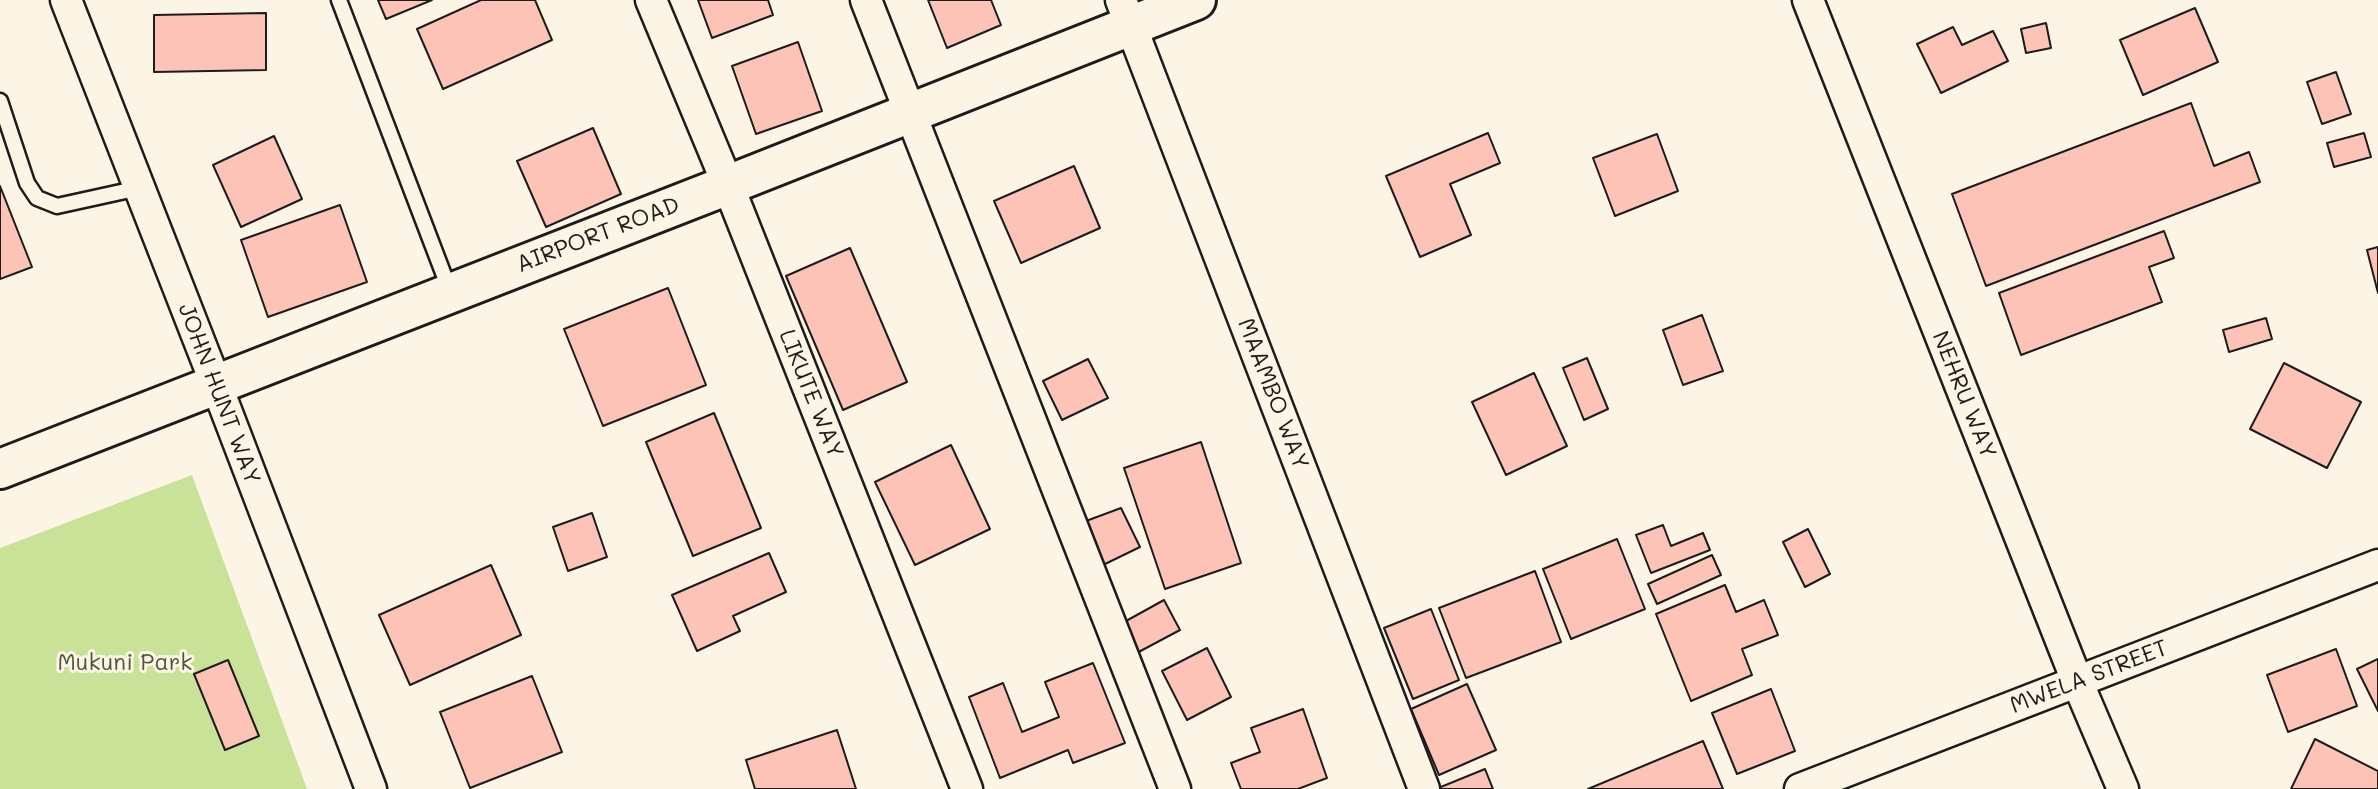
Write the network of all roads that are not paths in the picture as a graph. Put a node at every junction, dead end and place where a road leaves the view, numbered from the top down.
1 (66, 0) edge
2 (339, 0) edge
3 (651, 0) edge
4 (866, 0) edge
5 (1196, 0) edge
6 (1808, 0) edge
7 (1126, 13) edge
8 (0, 101) edge
9 (909, 113) junction
10 (728, 185) junction
11 (139, 188) junction
12 (451, 292) junction
13 (216, 384) junction
14 (0, 469) edge
15 (2378, 565) edge
16 (2077, 681) junction
17 (371, 789) edge
18 (967, 789) edge
19 (1175, 789) edge
20 (1424, 789) edge
21 (1800, 789) edge
22 (2123, 789) edge

1 - 11 street, JOHN HUNT WAY
2 - 12 lane
3 - 10 street, LIKUTE WAY
4 - 9 street
5 - 7 street, AIRPORT ROAD
6 - 16 street, NEHRU WAY
7 - 9 street, AIRPORT ROAD
7 - 20 street, MAAMBO WAY
8 - 11 lane
9 - 10 street, AIRPORT ROAD
9 - 19 street
10 - 12 street, AIRPORT ROAD
10 - 18 street, LIKUTE WAY
11 - 13 street, JOHN HUNT WAY
12 - 13 street, AIRPORT ROAD
13 - 14 street, AIRPORT ROAD
13 - 17 street, JOHN HUNT WAY
15 - 16 street, MWELA STREET
16 - 21 street, MWELA STREET
16 - 22 street, NEHRU WAY

